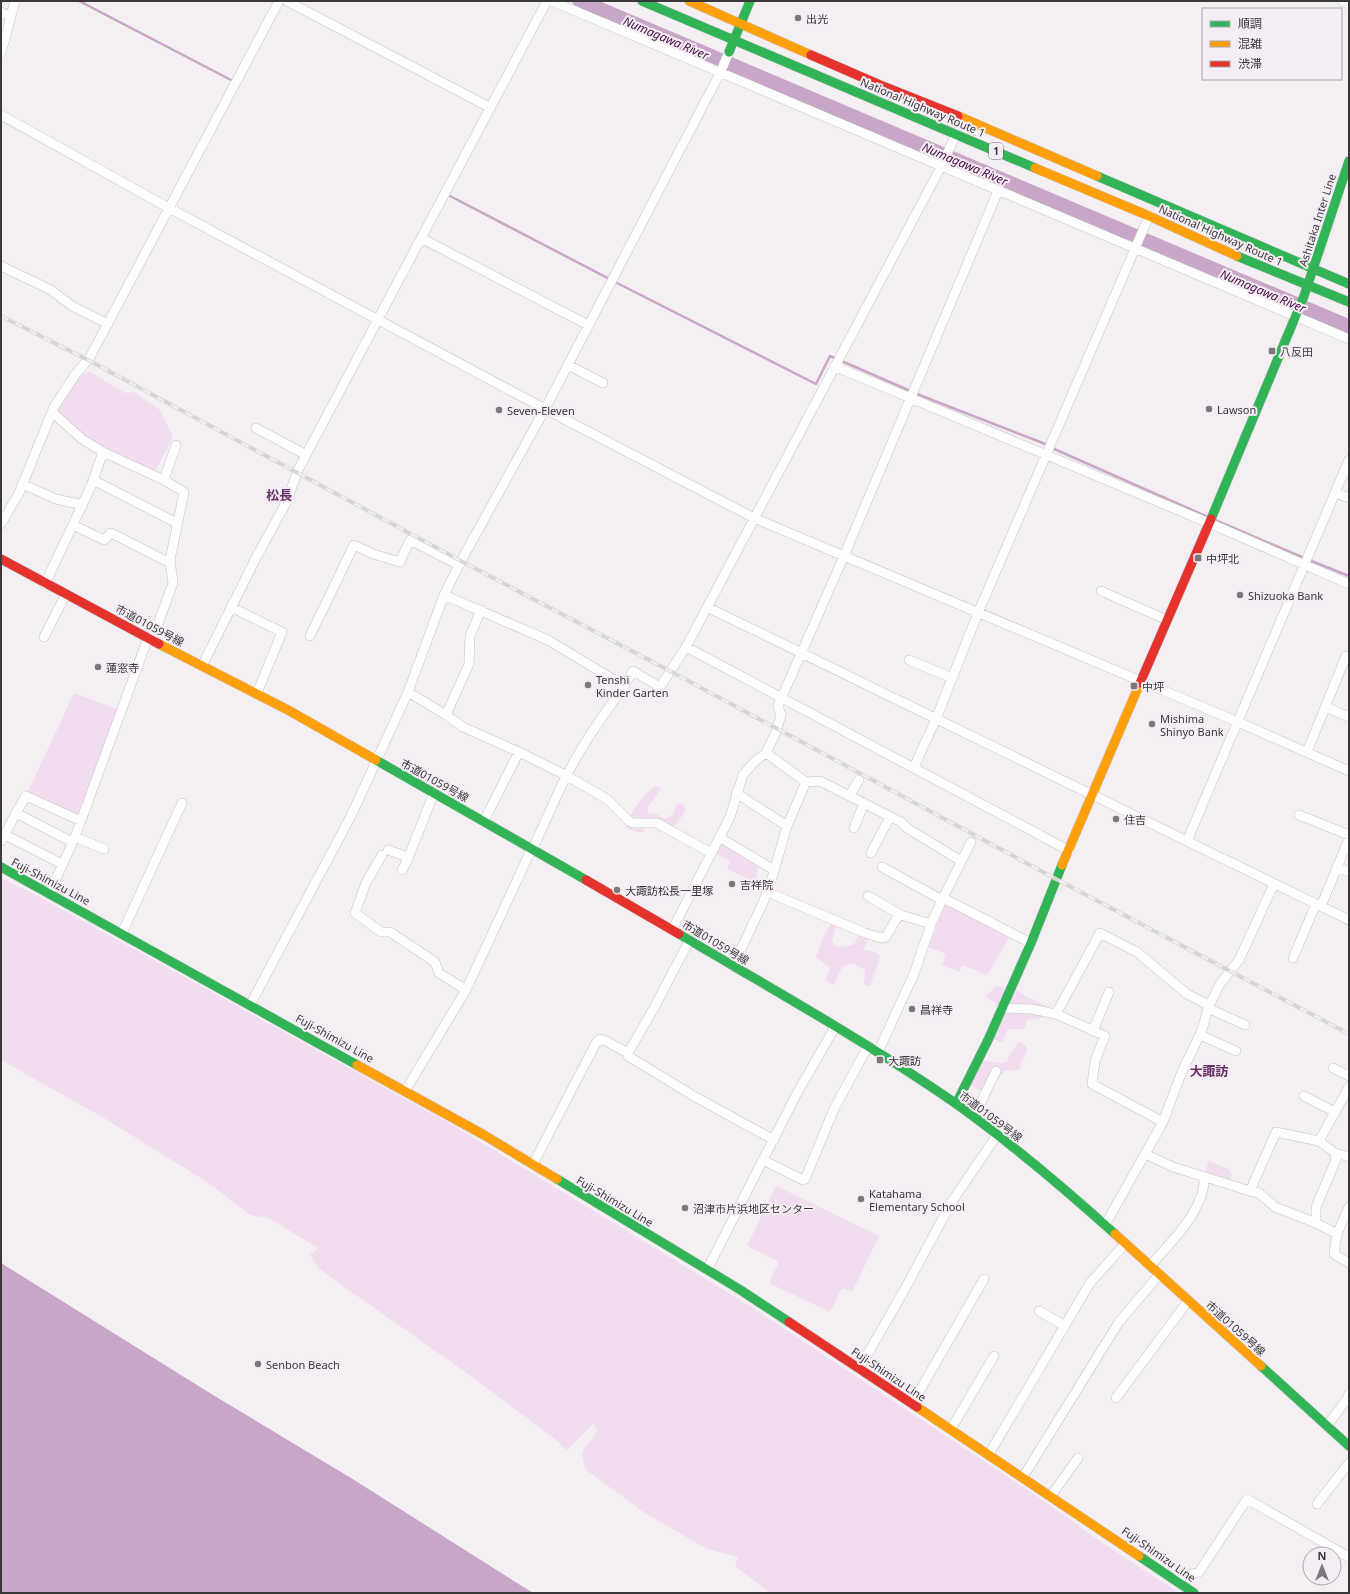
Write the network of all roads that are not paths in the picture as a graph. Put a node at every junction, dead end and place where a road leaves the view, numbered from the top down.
1 (15, 1) edge
2 (280, 1) edge
3 (287, 1) edge
4 (547, 1) edge
5 (552, 1) edge
6 (642, 1) edge
7 (689, 1) edge
8 (750, 1) edge
9 (1342, 1) edge
10 (1349, 4) edge
11 (1, 12) edge
12 (11, 17) junction
13 (741, 23) junction
14 (734, 40) junction
15 (729, 52) joint
16 (1, 53) edge
17 (720, 72) junction
18 (491, 108) junction
19 (1, 115) edge
20 (956, 134) junction
21 (1349, 162) edge
22 (942, 165) junction
23 (998, 191) junction
24 (169, 208) junction
25 (1149, 216) junction
26 (421, 238) junction
27 (1136, 247) junction
28 (1, 266) edge
29 (1313, 268) junction
30 (1349, 284) edge
31 (1308, 285) junction
32 (1349, 302) edge
33 (1296, 316) junction
34 (378, 319) junction
35 (108, 324) junction
36 (588, 325) junction
37 (1349, 339) edge
38 (568, 365) junction
39 (834, 366) junction
40 (603, 384) dead end
41 (910, 398) junction
42 (545, 409) junction
43 (52, 412) junction
44 (256, 428) dead end
45 (176, 445) dead end
46 (103, 452) junction
47 (306, 455) junction
48 (1047, 456) junction
49 (1349, 460) edge
50 (93, 480) junction
51 (164, 480) junction
52 (22, 484) junction
53 (1335, 493) junction
54 (1349, 498) edge
55 (82, 505) junction
56 (754, 518) junction
57 (177, 523) junction
58 (1209, 523) junction
59 (1, 524) edge
60 (73, 525) junction
61 (844, 556) junction
62 (1, 560) edge
63 (170, 562) junction
64 (459, 565) junction
65 (1305, 565) junction
66 (45, 584) junction
67 (1349, 584) edge
68 (1101, 591) dead end
69 (66, 594) junction
70 (444, 595) junction
71 (231, 607) junction
72 (707, 607) junction
73 (481, 610) junction
74 (978, 613) junction
75 (1167, 620) junction
76 (310, 636) dead end
77 (44, 637) dead end
78 (150, 639) junction
79 (686, 647) junction
80 (801, 653) junction
81 (1346, 656) dead end
82 (909, 660) dead end
83 (202, 666) junction
84 (952, 678) junction
85 (1141, 682) junction
86 (624, 686) junction
87 (408, 692) junction
88 (257, 693) junction
89 (781, 698) junction
90 (1326, 707) junction
91 (446, 715) junction
92 (1349, 717) edge
93 (936, 719) junction
94 (1238, 722) junction
95 (519, 752) junction
96 (1307, 752) junction
97 (766, 753) junction
98 (376, 760) junction
99 (914, 767) junction
100 (1349, 771) edge
101 (567, 776) junction
102 (858, 780) dead end
103 (806, 782) junction
104 (434, 793) junction
105 (736, 793) junction
106 (1092, 794) junction
107 (849, 796) junction
108 (182, 803) dead end
109 (864, 803) junction
110 (16, 813) junction
111 (1299, 815) dead end
112 (890, 816) junction
113 (81, 821) junction
114 (484, 821) junction
115 (787, 826) junction
116 (854, 828) dead end
117 (1349, 836) edge
118 (719, 837) junction
119 (3, 838) edge
120 (74, 839) junction
121 (1349, 839) edge
122 (1187, 841) junction
123 (971, 842) dead end
124 (532, 848) junction
125 (104, 849) dead end
126 (1070, 851) junction
127 (711, 853) junction
128 (871, 853) dead end
129 (408, 857) junction
130 (961, 861) junction
131 (62, 864) junction
132 (1, 867) edge
133 (882, 867) dead end
134 (1337, 867) junction
135 (402, 870) dead end
136 (774, 870) junction
137 (1349, 872) edge
138 (1274, 884) junction
139 (48, 892) junction
140 (767, 892) junction
141 (868, 896) dead end
142 (942, 899) junction
143 (1318, 905) junction
144 (901, 915) junction
145 (1349, 920) edge
146 (931, 924) junction
147 (672, 930) junction
148 (122, 933) junction
149 (689, 940) junction
150 (1031, 943) junction
151 (1293, 958) dead end
152 (732, 966) junction
153 (466, 990) junction
154 (1109, 992) dead end
155 (250, 1005) junction
156 (1209, 1007) junction
157 (1002, 1008) junction
158 (1056, 1014) junction
159 (1245, 1025) dead end
160 (835, 1027) junction
161 (1093, 1031) junction
162 (1200, 1035) junction
163 (868, 1046) junction
164 (1236, 1051) dead end
165 (878, 1052) junction
166 (628, 1053) junction
167 (1332, 1068) dead end
168 (996, 1071) dead end
169 (1349, 1076) edge
170 (1349, 1086) edge
171 (405, 1091) junction
172 (1304, 1096) dead end
173 (956, 1104) junction
174 (1335, 1112) junction
175 (974, 1117) junction
176 (1162, 1122) junction
177 (998, 1135) junction
178 (774, 1140) junction
179 (1319, 1141) junction
180 (1335, 1153) junction
181 (1145, 1154) junction
182 (1349, 1157) edge
183 (763, 1160) junction
184 (533, 1164) junction
185 (1204, 1177) junction
186 (1250, 1190) junction
187 (1349, 1207) edge
188 (1316, 1223) junction
189 (1105, 1225) junction
190 (1337, 1234) junction
191 (1125, 1244) junction
192 (1349, 1264) edge
193 (1150, 1266) junction
194 (707, 1270) junction
195 (1159, 1275) junction
196 (984, 1279) dead end
197 (1188, 1301) junction
198 (1040, 1311) dead end
199 (1065, 1326) junction
200 (994, 1356) dead end
201 (859, 1369) junction
202 (1349, 1394) edge
203 (1116, 1398) dead end
204 (912, 1404) junction
205 (1327, 1426) junction
206 (951, 1429) junction
207 (1349, 1446) edge
208 (989, 1454) junction
209 (1078, 1458) dead end
210 (1349, 1463) edge
211 (1023, 1477) junction
212 (1051, 1496) junction
213 (1317, 1504) dead end
214 (1349, 1557) edge
215 (1174, 1579) junction
216 (1194, 1593) edge

1 - 12 street
2 - 24 street
3 - 18 street
4 - 18 street
5 - 17 street
6 - 14 main road, National Highway Route 1 / 1
7 - 13 main road, National Highway Route 1 / 1
8 - 13 main road
9 - 10 street
11 - 12 street
12 - 16 street
13 - 14 main road
13 - 29 main road, National Highway Route 1 / 1
14 - 15 main road
14 - 20 main road, National Highway Route 1 / 1
15 - 17 street
17 - 22 street
17 - 36 street
18 - 26 street
19 - 24 street
20 - 22 street
20 - 25 main road, National Highway Route 1 / 1
21 - 29 main road, Ashitaka Inter Line
22 - 23 street
22 - 39 street
23 - 27 street
23 - 41 street
24 - 34 street
24 - 35 street
25 - 27 street
25 - 31 main road, National Highway Route 1 / 1
26 - 34 street
26 - 36 street
27 - 33 street
27 - 48 street
28 - 35 street
29 - 30 main road, National Highway Route 1 / 1
29 - 31 main road, Ashitaka Inter Line
31 - 32 main road, National Highway Route 1 / 1
31 - 33 main road, Ashitaka Inter Line
33 - 37 street
33 - 58 main road, Ashitaka Inter Line
34 - 42 street
34 - 47 street
35 - 43 street
36 - 38 street
38 - 40 street
38 - 42 street
39 - 41 street
39 - 56 street
41 - 48 street
41 - 61 street
42 - 56 street
42 - 64 street
43 - 46 street
43 - 52 street
44 - 47 street
45 - 51 street
46 - 50 street
46 - 51 street
47 - 71 street
48 - 58 street
48 - 74 street
49 - 53 street
50 - 55 street
50 - 57 street
51 - 57 street
52 - 55 street
52 - 59 street
53 - 54 street
53 - 65 street
55 - 60 street
56 - 61 street
56 - 72 street
57 - 63 street
58 - 65 street
58 - 75 main road, Ashitaka Inter Line
60 - 63 street
60 - 66 street
61 - 74 street
61 - 80 street
62 - 66 main road, 市道01059号線
63 - 78 street
64 - 70 street
64 - 76 street
65 - 67 street
65 - 94 street
66 - 69 main road, 市道01059号線
68 - 75 street
69 - 77 street
69 - 78 main road, 市道01059号線
70 - 73 street
70 - 87 street
71 - 83 street
71 - 88 street
72 - 79 street
72 - 80 street
73 - 86 street
73 - 91 street
74 - 84 street
74 - 85 street
75 - 85 main road, Ashitaka Inter Line
78 - 83 main road, 市道01059号線
78 - 113 street
79 - 86 street
79 - 89 street
80 - 89 street
80 - 93 street
81 - 90 street
82 - 84 street
83 - 88 main road, 市道01059号線
84 - 93 street
85 - 94 street
85 - 106 main road, Ashitaka Inter Line
86 - 101 street
87 - 91 street
87 - 98 street
88 - 98 main road, 市道01059号線
89 - 97 street
89 - 99 street
90 - 92 street
90 - 96 street
91 - 95 street
93 - 99 street
93 - 106 street
94 - 96 street
94 - 122 street
95 - 101 street
95 - 114 street
96 - 100 street
97 - 103 street
97 - 105 street
98 - 104 main road, 市道01059号線
98 - 155 street
99 - 126 street
101 - 124 street
101 - 127 street
102 - 107 street
103 - 107 street
103 - 115 street
104 - 114 main road, 市道01059号線
104 - 129 street
105 - 115 street
105 - 118 street
106 - 122 street
106 - 126 main road, Ashitaka Inter Line
107 - 109 street
108 - 148 street
109 - 112 street
109 - 116 street
110 - 113 street
110 - 119 street
110 - 120 street
111 - 117 street
112 - 128 street
112 - 130 street
113 - 120 street
114 - 124 main road, 市道01059号線
115 - 136 street
118 - 127 street
118 - 136 street
119 - 131 street
120 - 125 street
120 - 131 street
121 - 134 street
122 - 138 street
123 - 130 street
124 - 147 main road, 市道01059号線
124 - 153 street
126 - 150 main road, Ashitaka Inter Line
127 - 147 street
129 - 135 street
129 - 153 street
130 - 142 street
131 - 139 street
132 - 139 main road, Fuji-Shimizu Line
133 - 142 street
134 - 137 street
134 - 143 street
136 - 140 street
138 - 143 street
138 - 156 street
139 - 148 main road, Fuji-Shimizu Line
140 - 144 street
140 - 152 street
141 - 144 street
142 - 146 street
142 - 150 street
143 - 145 street
143 - 151 street
144 - 146 street
146 - 165 street
147 - 149 main road, 市道01059号線
148 - 155 main road, Fuji-Shimizu Line
149 - 152 main road, 市道01059号線
149 - 166 street
150 - 157 main road, Ashitaka Inter Line
152 - 160 main road, 市道01059号線
153 - 171 street
154 - 161 street
155 - 171 main road, Fuji-Shimizu Line
156 - 158 street
156 - 159 street
156 - 162 street
157 - 158 street
157 - 173 main road, Ashitaka Inter Line
158 - 161 street
160 - 163 main road, 市道01059号線
160 - 178 street
161 - 176 street
162 - 164 street
162 - 176 street
163 - 165 main road, 市道01059号線
163 - 183 street
165 - 173 main road, 市道01059号線
166 - 178 street
166 - 184 street
167 - 169 street
168 - 175 street
170 - 174 street
171 - 184 main road, Fuji-Shimizu Line
172 - 174 street
173 - 175 main road, 市道01059号線
174 - 179 street
175 - 177 main road, 市道01059号線
176 - 181 street
177 - 189 main road, 市道01059号線
177 - 201 street
178 - 183 street
179 - 180 street
179 - 186 street
180 - 182 street
180 - 188 street
181 - 185 street
181 - 189 street
183 - 194 street
184 - 194 main road, Fuji-Shimizu Line
185 - 186 street
185 - 193 street
186 - 188 street
187 - 190 street
188 - 190 street
189 - 191 main road, 市道01059号線
190 - 192 street
191 - 193 main road, 市道01059号線
191 - 199 street
193 - 195 main road, 市道01059号線
194 - 201 main road, Fuji-Shimizu Line
195 - 197 main road, 市道01059号線
195 - 211 street
196 - 204 street
197 - 203 street
197 - 205 main road, 市道01059号線
198 - 199 street
199 - 208 street
200 - 206 street
201 - 204 main road, Fuji-Shimizu Line
202 - 205 street
204 - 206 main road, Fuji-Shimizu Line
205 - 207 main road, 市道01059号線
206 - 208 main road, Fuji-Shimizu Line
208 - 211 main road, Fuji-Shimizu Line
209 - 212 street
210 - 213 street
211 - 212 main road, Fuji-Shimizu Line
212 - 215 main road, Fuji-Shimizu Line
214 - 215 street
215 - 216 main road, Fuji-Shimizu Line

